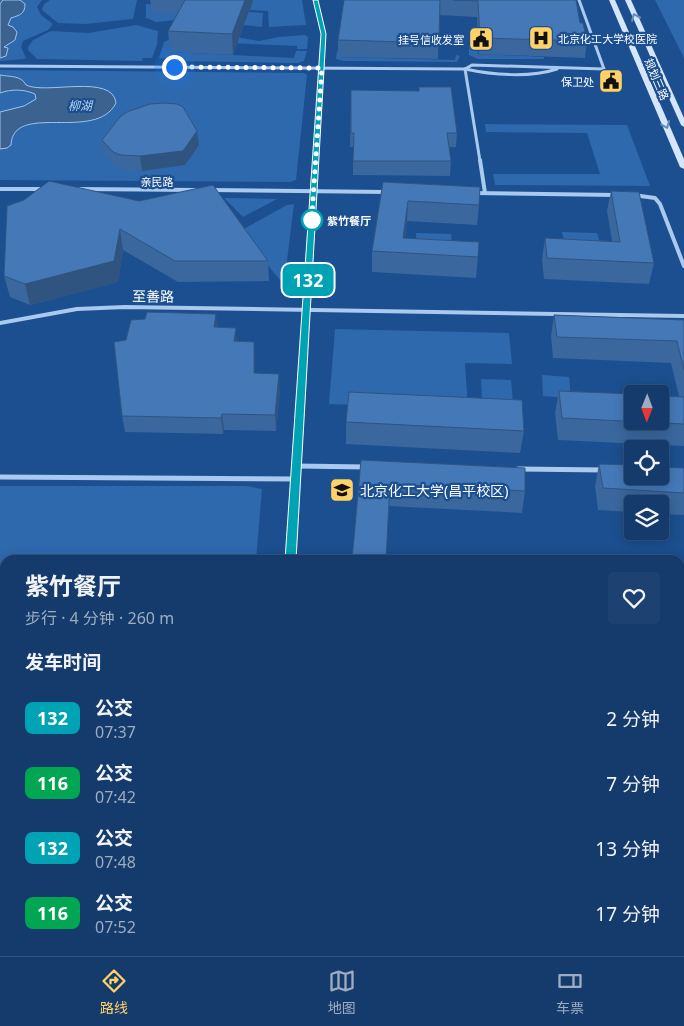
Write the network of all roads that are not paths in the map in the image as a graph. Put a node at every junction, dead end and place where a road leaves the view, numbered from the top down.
1 (316, 0) edge
2 (579, 0) edge
3 (612, 0) edge
4 (628, 0) edge
5 (0, 66) edge
6 (322, 68) junction
7 (557, 68) junction
8 (466, 69) junction
9 (684, 125) edge
10 (684, 167) edge
11 (0, 189) edge
12 (50, 189) edge
13 (70, 189) edge
14 (314, 191) junction
15 (390, 192) edge
16 (466, 193) edge
17 (486, 193) junction
18 (684, 266) edge
19 (306, 310) junction
20 (684, 316) edge
21 (0, 323) edge
22 (296, 466) junction
23 (374, 467) edge
24 (508, 469) edge
25 (613, 470) edge
26 (0, 477) edge
27 (296, 479) junction
28 (291, 555) edge

1 - 6 street
2 - 7 street
3 -> 10 main road, 规划三路
9 -> 4 main road, 规划三路
5 - 6 street
6 - 8 street
6 - 14 street
7 - 8 street
7 - 8 street
8 - 17 street
11 - 12 street
13 - 14 street, 亲民路
14 - 15 street, 亲民路
14 - 19 street
16 - 17 street
17 - 18 street
19 - 20 street, 至善路
19 - 21 street, 至善路
19 - 22 street
22 - 23 street
22 - 27 street
24 - 25 street
26 - 27 street
27 - 28 street

